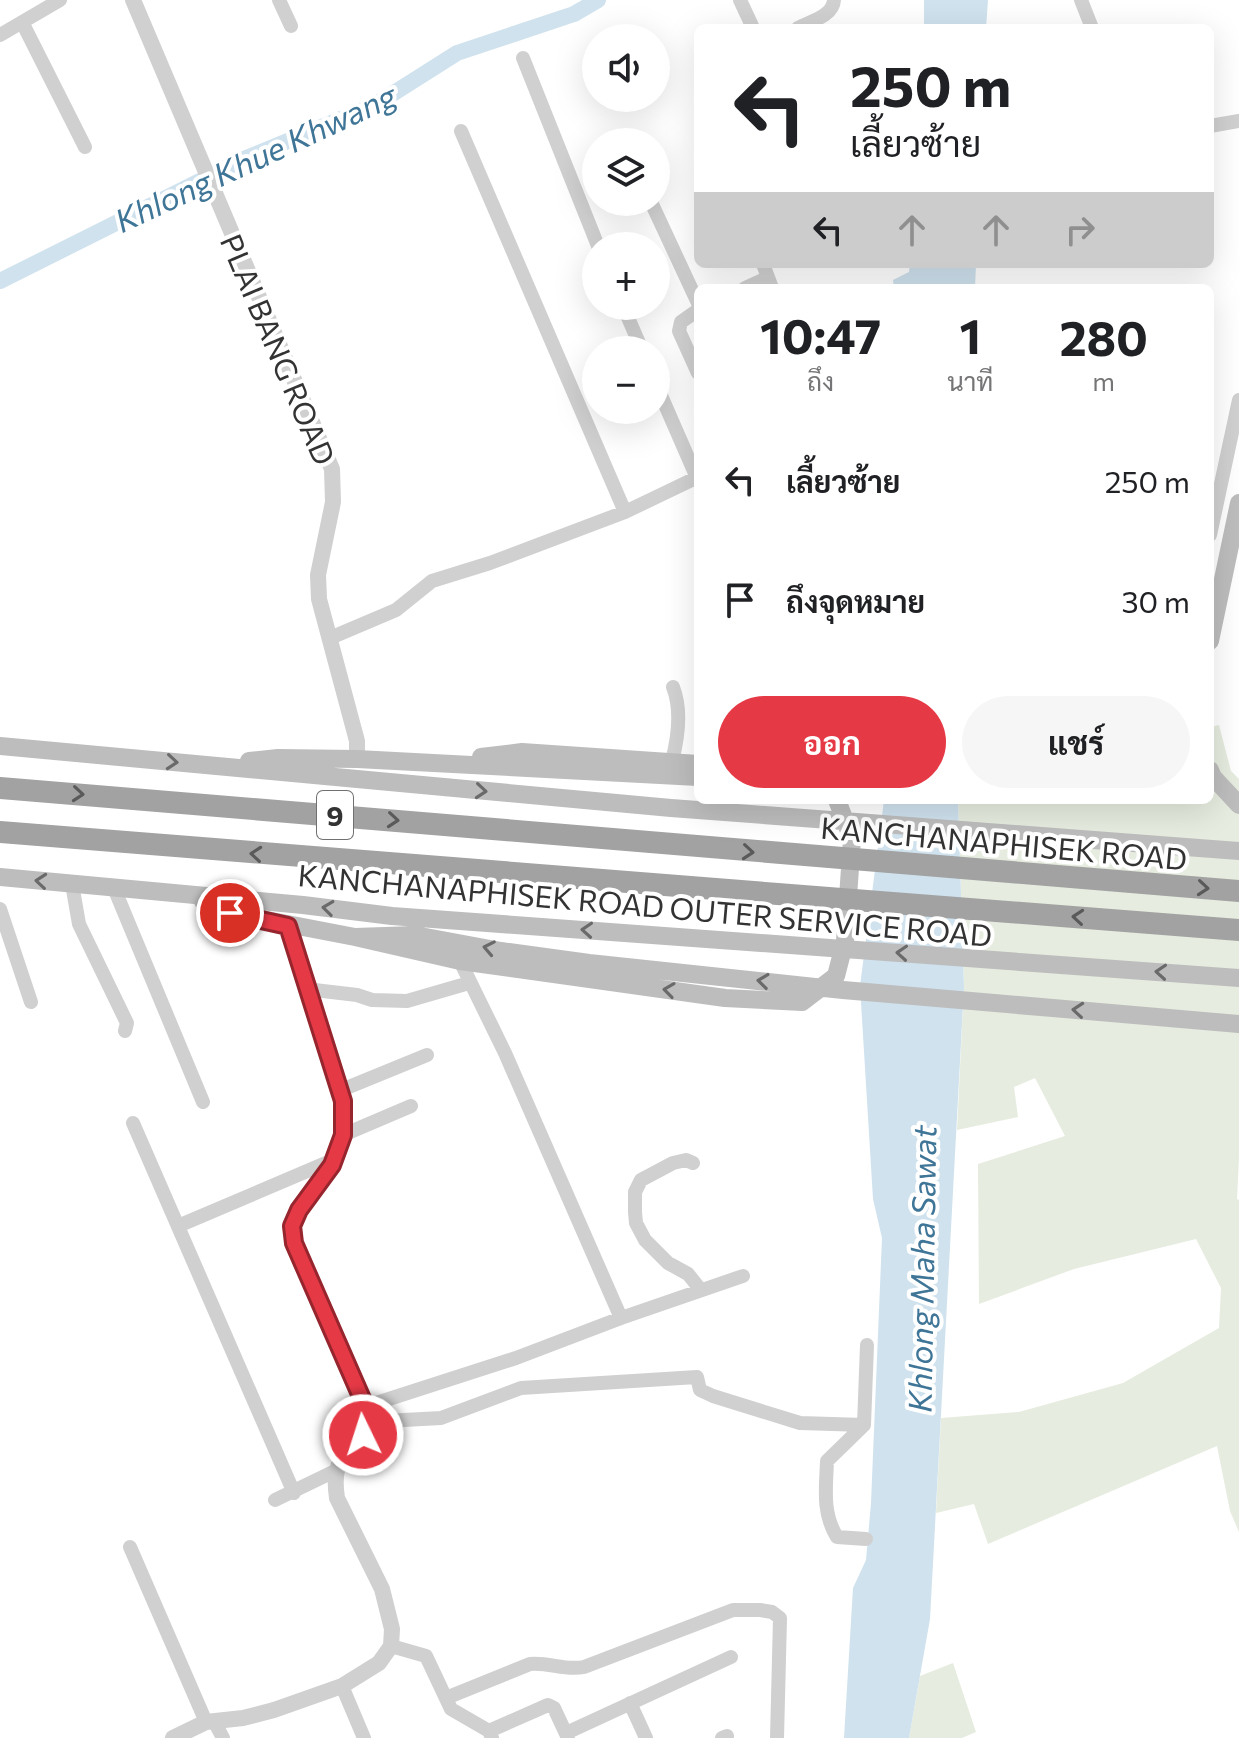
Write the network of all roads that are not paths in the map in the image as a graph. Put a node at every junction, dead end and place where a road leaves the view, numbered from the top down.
1 (60, 0) edge
2 (133, 0) edge
3 (279, 0) edge
4 (740, 0) edge
5 (834, 0) edge
6 (1081, 0) edge
7 (22, 22) junction
8 (751, 24) edge
9 (806, 24) edge
10 (1090, 24) edge
11 (291, 26) dead end
12 (0, 35) edge
13 (523, 58) dead end
14 (1239, 121) edge
15 (1214, 125) edge
16 (461, 131) dead end
17 (85, 147) dead end
18 (658, 216) edge
19 (592, 232) edge
20 (694, 294) edge
21 (694, 313) edge
22 (694, 364) edge
23 (1239, 400) edge
24 (670, 416) edge
25 (694, 471) edge
26 (694, 479) edge
27 (1239, 503) edge
28 (625, 512) junction
29 (1214, 516) edge
30 (1214, 622) edge
31 (330, 638) junction
32 (673, 687) dead end
33 (0, 746) edge
34 (357, 759) junction
35 (386, 762) junction
36 (209, 765) junction
37 (684, 771) edge
38 (1214, 778) edge
39 (437, 787) junction
40 (0, 788) edge
41 (839, 804) edge
42 (1239, 805) edge
43 (0, 832) edge
44 (1239, 851) edge
45 (0, 877) edge
46 (72, 884) junction
47 (114, 888) junction
48 (1239, 891) edge
49 (191, 895) junction
50 (0, 909) edge
51 (288, 926) junction
52 (1239, 930) edge
53 (355, 937) junction
54 (460, 961) junction
55 (1239, 978) edge
56 (469, 983) junction
57 (306, 989) junction
58 (31, 1002) dead end
59 (1239, 1024) edge
60 (125, 1031) dead end
61 (427, 1055) dead end
62 (339, 1091) junction
63 (203, 1102) dead end
64 (411, 1106) dead end
65 (133, 1123) dead end
66 (343, 1135) junction
67 (693, 1163) dead end
68 (332, 1165) junction
69 (178, 1226) junction
70 (743, 1276) dead end
71 (700, 1289) junction
72 (621, 1318) junction
73 (867, 1345) dead end
74 (365, 1415) junction
75 (864, 1425) junction
76 (335, 1471) junction
77 (294, 1493) junction
78 (275, 1500) dead end
79 (866, 1539) dead end
80 (130, 1547) dead end
81 (391, 1646) junction
82 (731, 1657) dead end
83 (342, 1686) junction
84 (446, 1698) junction
85 (630, 1703) junction
86 (210, 1722) junction
87 (491, 1734) edge
88 (567, 1735) edge
89 (173, 1738) edge
90 (223, 1738) edge
91 (364, 1738) edge
92 (646, 1738) edge
93 (777, 1738) edge

1 - 7 street
2 - 31 street, PLAI BANG ROAD
3 - 11 street
4 - 8 street
5 - 9 street
6 - 10 street
7 - 12 street
7 - 17 street
13 - 19 street
14 - 15 street
16 - 28 street
18 - 20 street
21 - 22 street
23 - 29 street
24 - 25 street
26 - 28 street
27 - 30 main road
28 - 31 street
31 - 34 street, PLAI BANG ROAD
32 - 37 street
33 -> 36 main road
34 - 35 main road
34 - 36 main road
35 - 37 main road
35 - 39 main road
36 - 39 main road
38 - 42 main road
39 -> 44 main road
40 -> 48 highway, KANCHANAPHISEK ROAD / 9
41 -> 54 main road
52 -> 43 highway, 9
46 -> 45 main road, KANCHANAPHISEK ROAD OUTER SERVICE ROAD
46 - 47 main road, KANCHANAPHISEK ROAD OUTER SERVICE ROAD
46 - 60 street
47 - 49 main road, KANCHANAPHISEK ROAD OUTER SERVICE ROAD
47 - 63 street
49 - 51 main road
55 -> 49 main road, KANCHANAPHISEK ROAD OUTER SERVICE ROAD
50 - 58 street
51 - 53 main road
51 - 57 street
53 - 54 main road
59 -> 53 main road
54 - 56 street
56 - 57 street
56 - 72 street
57 - 62 street
61 - 62 street
62 - 66 street
64 - 66 street
65 - 69 street
66 - 68 street
67 - 71 street
68 - 69 street
68 - 74 street
69 - 77 street
70 - 71 street
71 - 72 street
72 - 74 street
73 - 75 street
74 - 75 street
74 - 76 street
75 - 79 street
76 - 77 street
76 - 81 street
77 - 78 street
80 - 86 street
81 - 83 street
81 - 84 street
82 - 85 street
83 - 86 street
83 - 91 street
84 - 87 street
84 - 93 street
85 - 88 street
85 - 92 street
86 - 89 street
86 - 90 street
87 - 88 street

